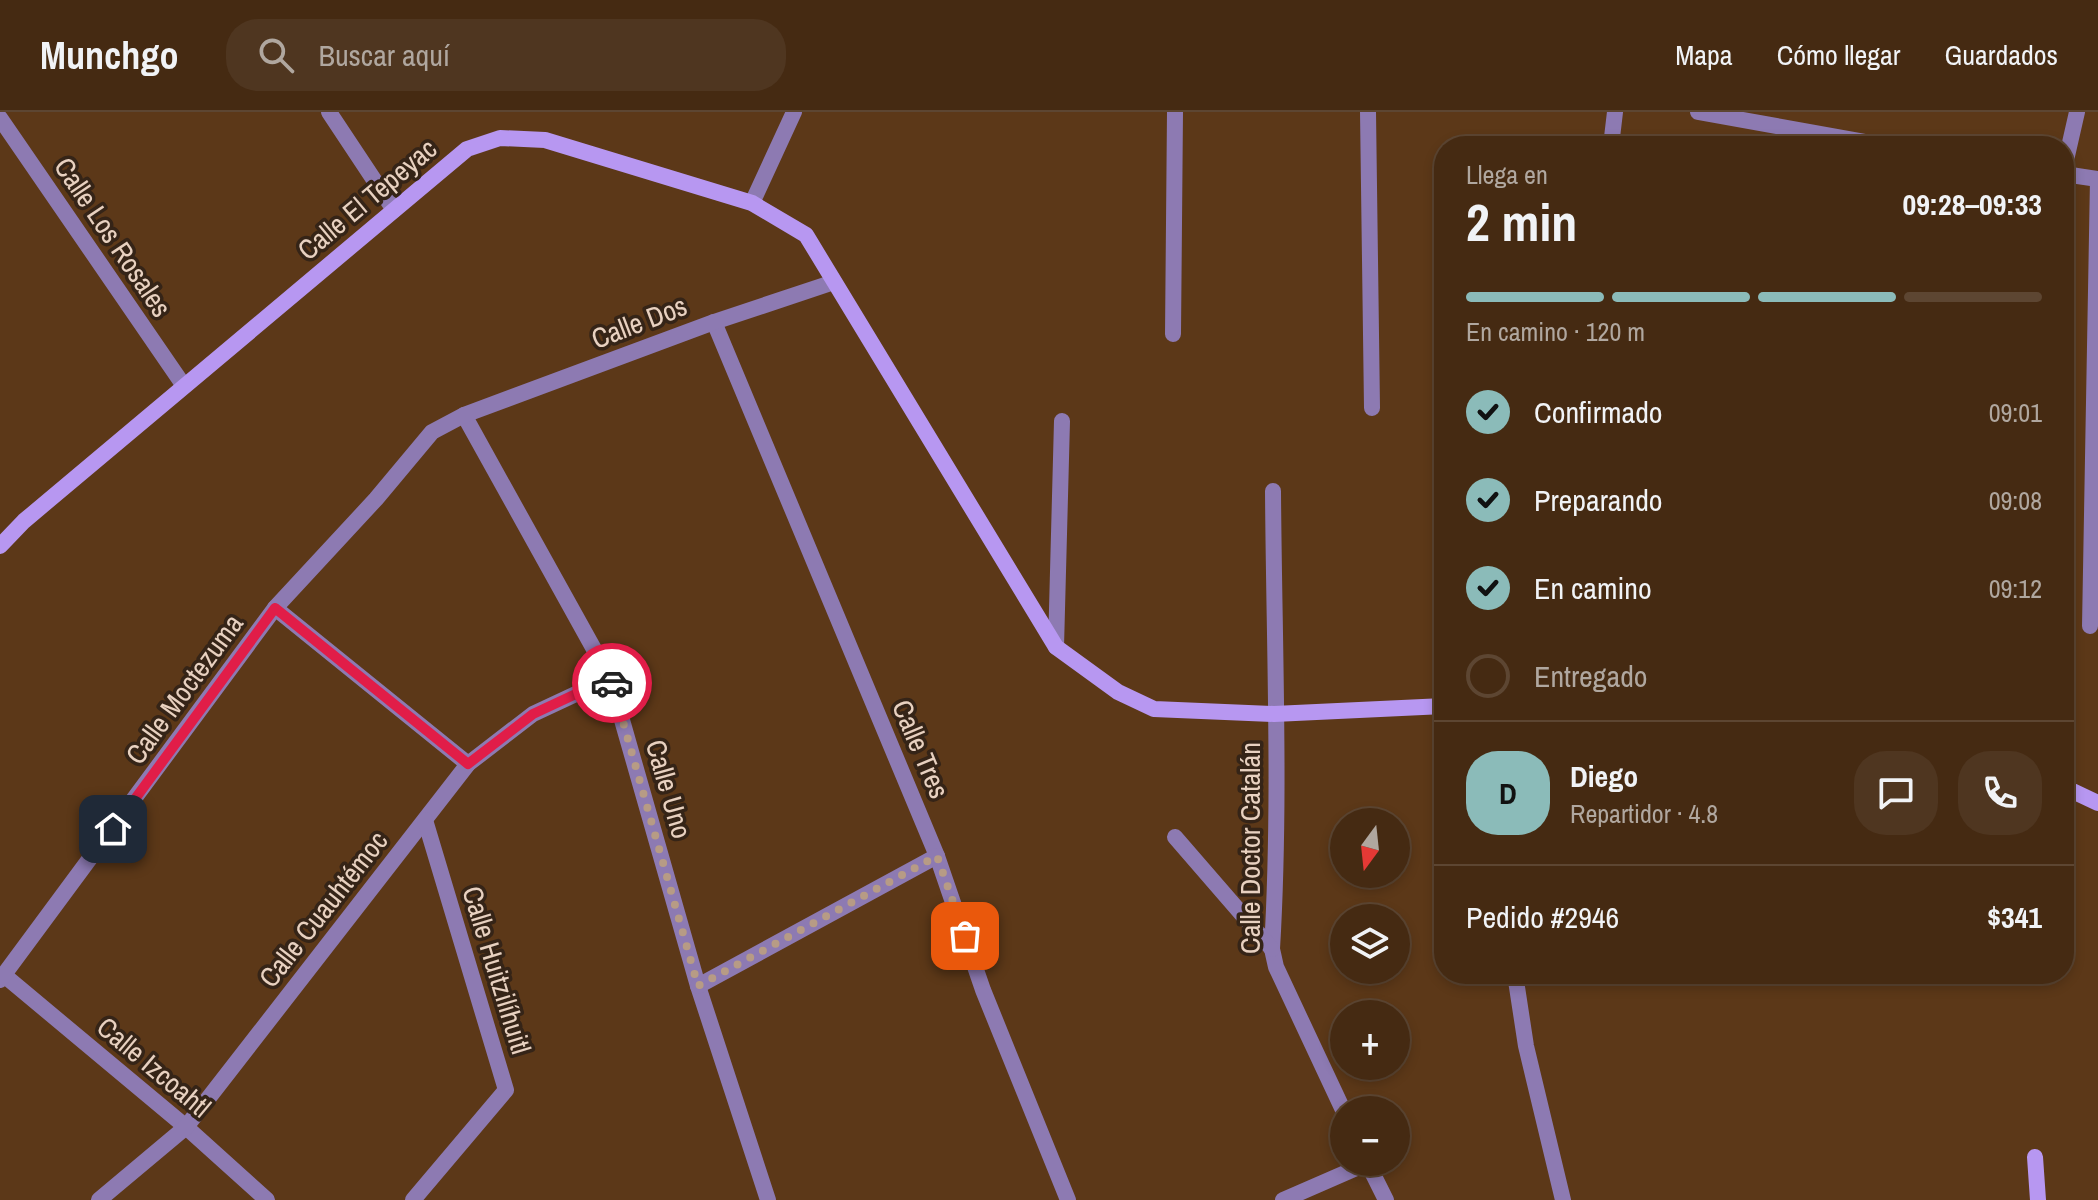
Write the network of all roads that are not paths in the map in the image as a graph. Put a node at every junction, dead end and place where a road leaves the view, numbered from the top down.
1 (329, 112) edge
2 (794, 112) edge
3 (1175, 112) edge
4 (1368, 112) edge
5 (1615, 112) edge
6 (1698, 112) edge
7 (2077, 112) edge
8 (0, 118) edge
9 (1612, 136) edge
10 (1832, 136) edge
11 (2072, 136) edge
12 (2074, 173) edge
13 (2098, 179) edge
14 (752, 203) junction
15 (394, 210) junction
16 (834, 282) junction
17 (714, 322) junction
18 (1173, 334) dead end
19 (184, 386) junction
20 (1372, 408) dead end
21 (464, 415) junction
22 (1062, 421) dead end
23 (1273, 491) dead end
24 (0, 546) edge
25 (275, 608) junction
26 (2090, 626) dead end
27 (1056, 647) junction
28 (610, 678) junction
29 (1434, 706) edge
30 (1274, 714) junction
31 (468, 764) junction
32 (2074, 792) edge
33 (2098, 803) edge
34 (425, 820) junction
35 (1175, 837) dead end
36 (937, 856) junction
37 (1272, 949) junction
38 (2, 978) edge
39 (1517, 984) edge
40 (698, 986) junction
41 (1336, 1096) edge
42 (186, 1127) junction
43 (2035, 1157) dead end
44 (1337, 1176) edge
45 (1375, 1176) edge
46 (99, 1200) edge
47 (267, 1200) edge
48 (413, 1200) edge
49 (768, 1200) edge
50 (1068, 1200) edge
51 (1283, 1200) edge
52 (1386, 1200) edge
53 (1563, 1200) edge
54 (2038, 1200) edge

1 - 15 street
2 - 14 street
3 - 18 street
4 - 20 street
5 - 9 street
6 - 10 street
7 - 11 street
8 - 19 street, Calle Los Rosales
12 - 13 street
13 - 26 street
14 - 15 street, Calle El Tepeyac
14 - 16 street, Calle El Tepeyac
15 - 19 street, Calle El Tepeyac
16 - 17 street, Calle Dos
16 - 27 street, Calle El Tepeyac
17 - 21 street, Calle Dos
17 - 36 street, Calle Tres
19 - 24 street, Calle El Tepeyac
21 - 25 street, Calle Moctezuma
21 - 28 street, Calle Uno
22 - 27 street
23 - 30 street, Calle Doctor Catalán
25 - 31 street
25 - 38 street, Calle Moctezuma
27 - 30 street
28 - 31 street, Calle Cuauhtémoc
28 - 40 street, Calle Uno
29 - 30 street
30 - 37 street, Calle Doctor Catalán
31 - 34 street, Calle Cuauhtémoc
32 - 33 street
34 - 42 street, Calle Cuauhtémoc
34 - 48 street, Calle Huitzilíhuitl
35 - 37 street
36 - 40 street
36 - 50 street, Calle Tres
37 - 41 street, Calle Doctor Catalán
38 - 42 street, Calle Izcoahtl
39 - 53 street
40 - 49 street, Calle Uno
42 - 46 street, Calle Cuauhtémoc
42 - 47 street, Calle Izcoahtl
43 - 54 street
44 - 51 street
45 - 52 street

